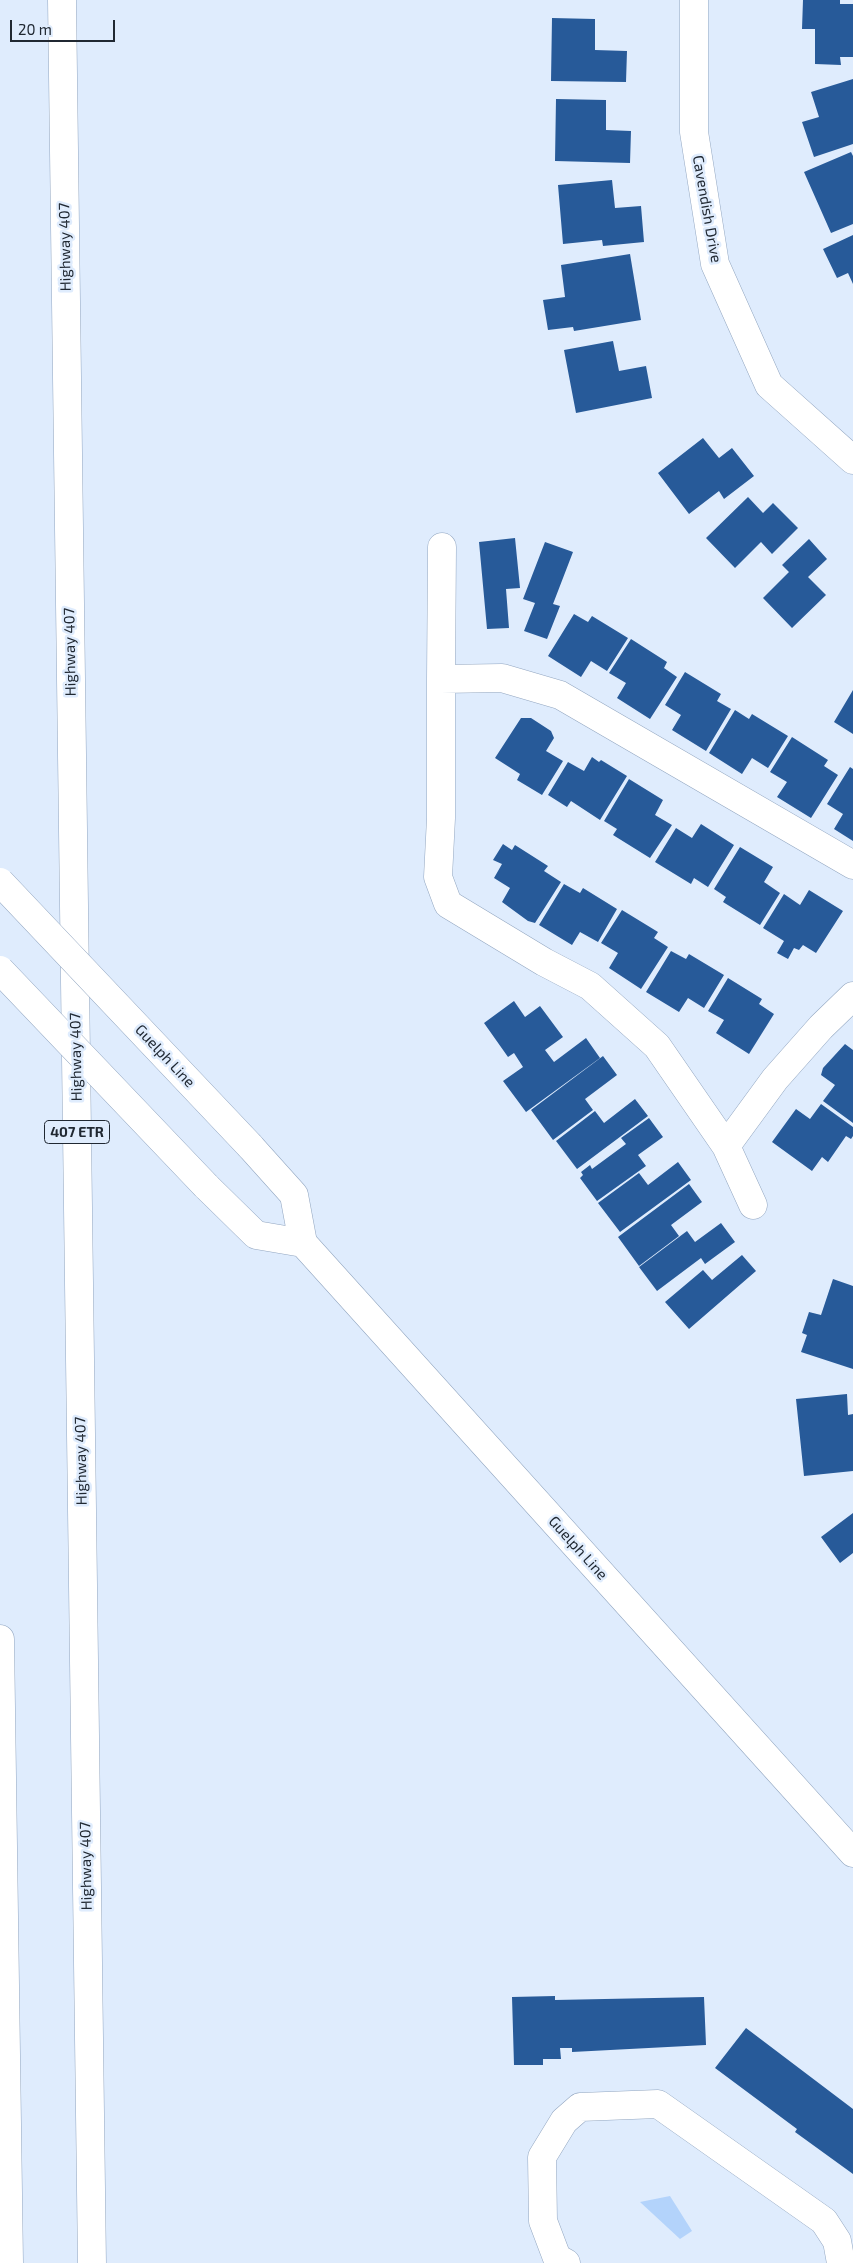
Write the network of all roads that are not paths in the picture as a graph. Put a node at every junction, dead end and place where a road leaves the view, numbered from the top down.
1 (62, 0) edge
2 (694, 0) edge
3 (853, 460) edge
4 (442, 548) dead end
5 (440, 679) junction
6 (853, 865) edge
7 (0, 882) edge
8 (0, 970) edge
9 (853, 996) edge
10 (726, 1146) junction
11 (753, 1205) dead end
12 (303, 1243) junction
13 (0, 1639) edge
14 (853, 1853) edge
15 (9, 2263) edge
16 (92, 2263) edge
17 (566, 2263) edge
18 (841, 2263) edge

1 - 16 main road, Highway 407 / 407 ETR
2 - 3 main road, Cavendish Drive
4 - 5 main road
5 - 6 main road
5 - 10 main road
7 - 12 main road, Guelph Line, bridge
8 - 12 main road, bridge
9 - 10 main road
10 - 11 main road
12 - 14 main road, Guelph Line
13 - 15 main road
17 - 18 main road

